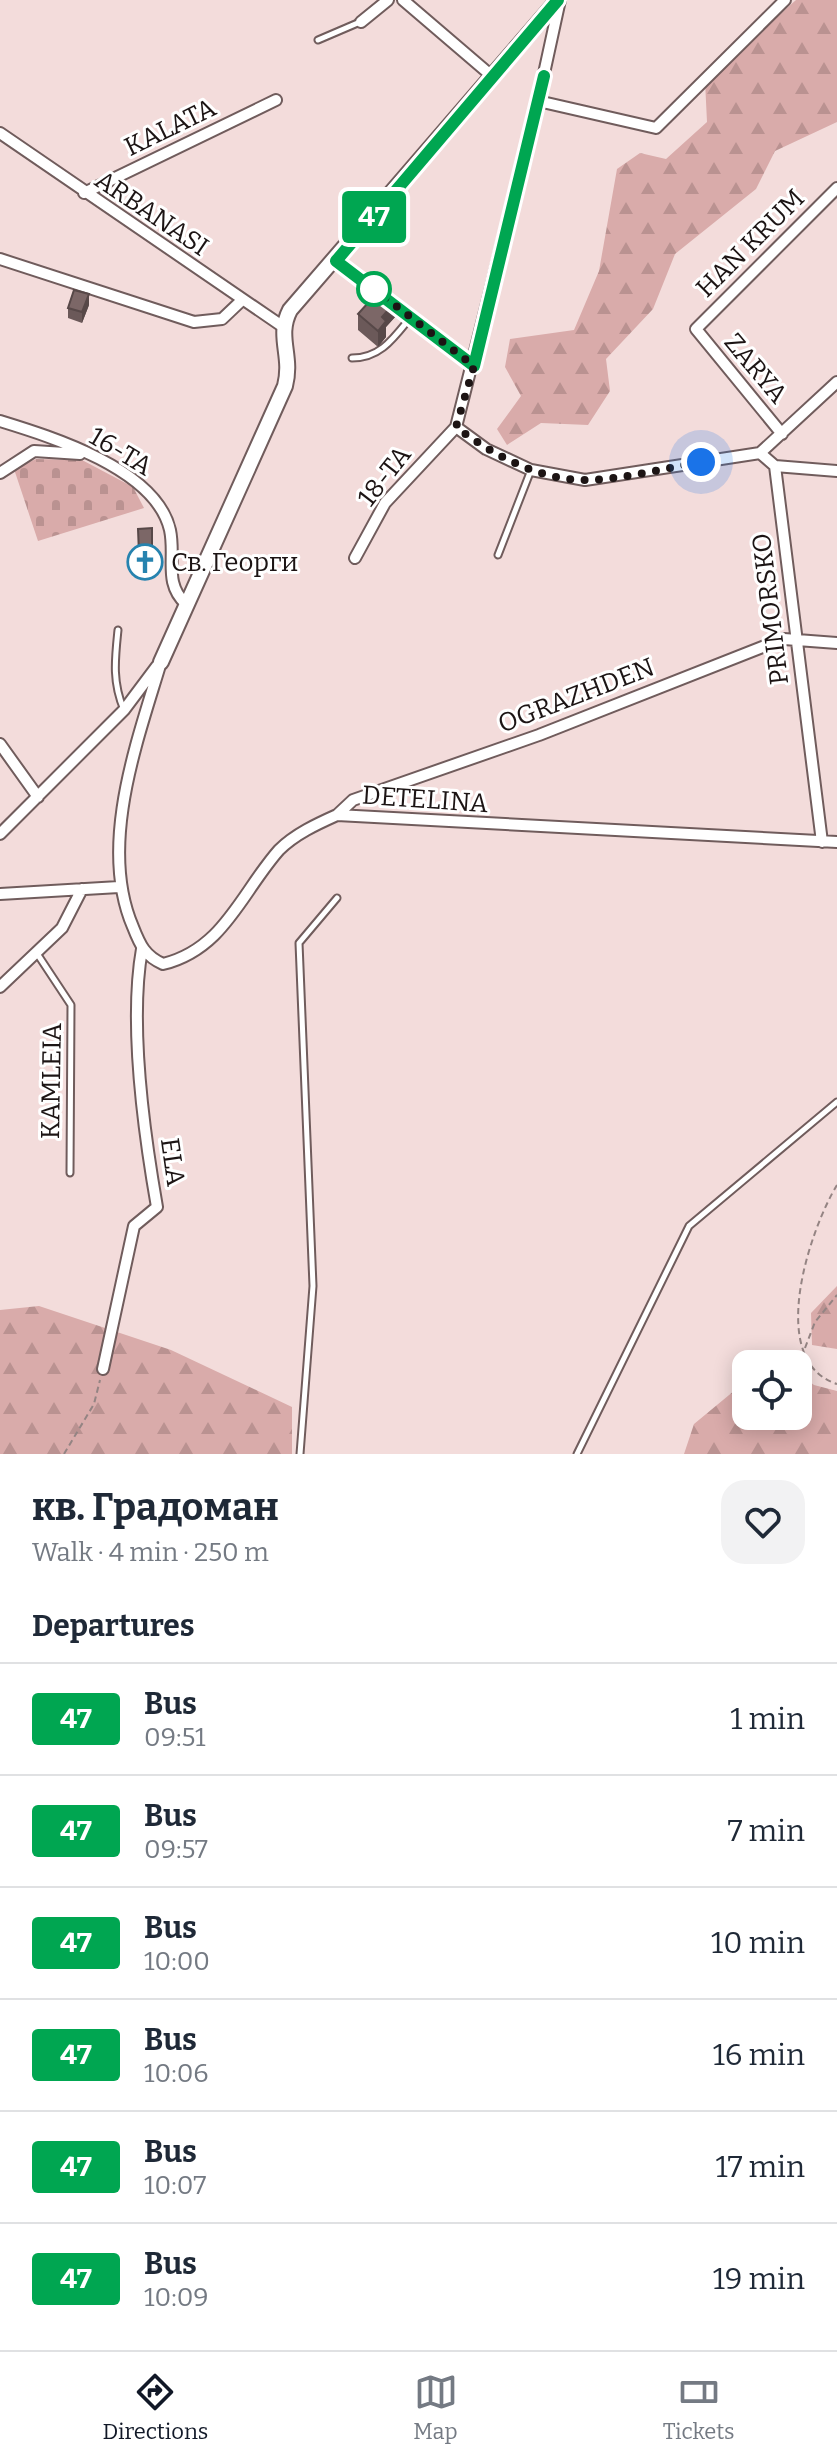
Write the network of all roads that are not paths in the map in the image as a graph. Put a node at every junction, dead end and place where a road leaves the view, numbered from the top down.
1 (388, 0) edge
2 (403, 0) edge
3 (559, 0) edge
4 (785, 0) edge
5 (361, 22) joint
6 (318, 40) dead end
7 (493, 77) junction
8 (276, 100) dead end
9 (538, 101) junction
10 (0, 133) edge
11 (837, 188) edge
12 (84, 193) junction
13 (0, 259) edge
14 (336, 261) junction
15 (242, 300) junction
16 (411, 317) junction
17 (282, 326) junction
18 (696, 329) joint
19 (352, 358) dead end
20 (474, 366) junction
21 (837, 382) edge
22 (0, 421) edge
23 (456, 427) junction
24 (782, 434) junction
25 (760, 453) junction
26 (94, 455) junction
27 (775, 466) junction
28 (531, 470) junction
29 (837, 471) edge
30 (0, 473) edge
31 (498, 555) dead end
32 (355, 558) dead end
33 (186, 604) junction
34 (118, 630) dead end
35 (795, 639) junction
36 (837, 643) edge
37 (161, 662) junction
38 (124, 710) junction
39 (0, 744) edge
40 (38, 797) junction
41 (337, 815) junction
42 (0, 834) edge
43 (822, 842) junction
44 (837, 842) edge
45 (119, 887) junction
46 (82, 889) junction
47 (0, 894) edge
48 (337, 898) dead end
49 (142, 949) junction
50 (36, 951) junction
51 (0, 987) edge
52 (837, 1102) edge
53 (70, 1173) dead end
54 (103, 1369) road end
55 (300, 1454) edge
56 (577, 1454) edge

1 - 5 street
2 - 7 street
3 - 7 street
3 - 9 street
4 - 9 street
5 - 6 lane
7 - 14 street
8 - 12 street, KALATA
9 - 20 street
10 - 12 street, ARBANASI
11 - 18 street, HAN KRUM
12 - 15 street, ARBANASI
13 - 15 street
14 - 16 street
14 - 17 street
15 - 17 street, ARBANASI
16 - 19 lane
16 - 20 street
17 - 33 street
18 - 24 street, ZARYA
20 - 23 street
21 - 24 street
22 - 26 street, 16-ТА
23 - 28 street
23 - 32 street, 18-ТА
24 - 25 street
25 - 27 street
25 - 28 street
26 - 30 street
26 - 33 street, 16-ТА
27 - 29 street
27 - 35 street, PRIMORSKO
28 - 31 lane
33 - 37 street
34 - 38 lane
35 - 36 street, OGRAZHDEN
35 - 41 street, OGRAZHDEN
35 - 43 street, PRIMORSKO
37 - 38 street
37 - 45 street
38 - 40 street
39 - 40 street
40 - 42 street
41 - 43 street, DETELINA
41 - 49 street, DETELINA
43 - 44 street, DETELINA
45 - 46 street
45 - 49 street
46 - 47 street
46 - 50 street
48 - 55 lane
49 - 54 street, ELA
50 - 51 street
50 - 53 lane, KAMLEIA
52 - 56 lane

